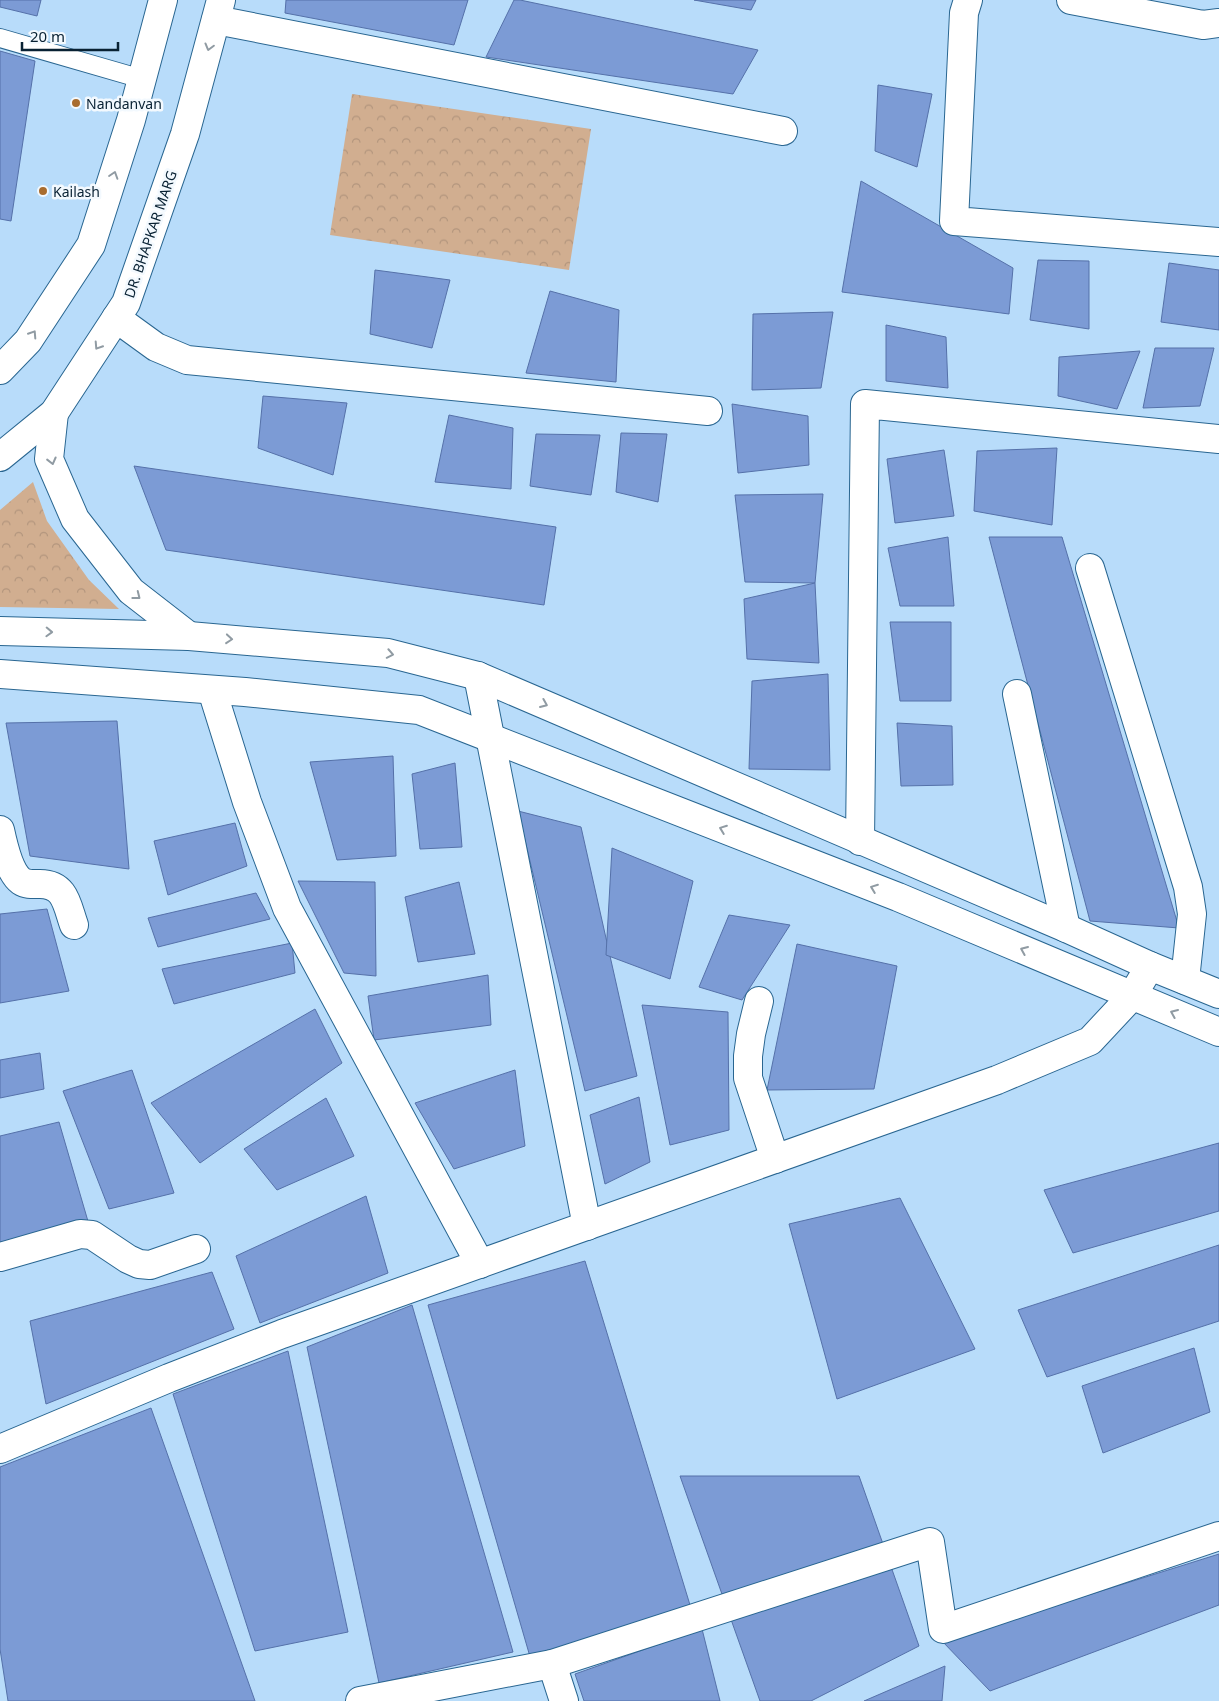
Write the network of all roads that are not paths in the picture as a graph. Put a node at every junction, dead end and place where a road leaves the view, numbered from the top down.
1 (163, 0) edge
2 (968, 0) edge
3 (1071, 0) edge
4 (219, 10) edge
5 (1219, 23) edge
6 (0, 38) edge
7 (142, 79) junction
8 (783, 131) dead end
9 (1219, 242) edge
10 (116, 318) junction
11 (0, 370) edge
12 (708, 411) dead end
13 (54, 413) junction
14 (1219, 439) edge
15 (0, 456) edge
16 (1090, 568) dead end
17 (0, 631) edge
18 (189, 636) junction
19 (0, 674) edge
20 (478, 676) junction
21 (212, 690) junction
22 (1017, 694) dead end
23 (490, 738) junction
24 (0, 830) edge
25 (860, 841) junction
26 (74, 926) dead end
27 (1066, 928) junction
28 (1150, 966) junction
29 (1185, 980) junction
30 (1219, 994) edge
31 (1132, 996) junction
32 (759, 1001) dead end
33 (1219, 1032) edge
34 (775, 1159) junction
35 (587, 1226) junction
36 (196, 1249) dead end
37 (0, 1257) edge
38 (480, 1264) junction
39 (0, 1449) edge
40 (1219, 1536) edge
41 (552, 1664) junction
42 (360, 1701) edge
43 (564, 1701) edge

1 - 7 street
2 - 9 street
3 - 5 street
4 - 8 street
4 -> 10 street, DR. BHAPKAR MARG
6 - 7 lane
11 -> 7 street
10 - 12 street
10 -> 13 street, DR. BHAPKAR MARG
13 - 15 street, DR. BHAPKAR MARG
13 -> 18 street
14 - 25 street
16 - 29 street
17 -> 18 street
18 -> 20 street
19 - 21 street
20 - 23 street
20 -> 25 street
21 - 23 street
21 - 38 street
22 - 27 street
31 -> 23 street
23 - 35 street
24 - 26 street
25 - 27 street
27 - 28 street
28 - 29 street
28 - 31 street
29 - 30 street
33 -> 31 street
31 - 34 street
32 - 34 street
34 - 35 street
35 - 38 street
36 - 37 street
38 - 39 street
40 - 41 street
41 - 42 street
41 - 43 street

